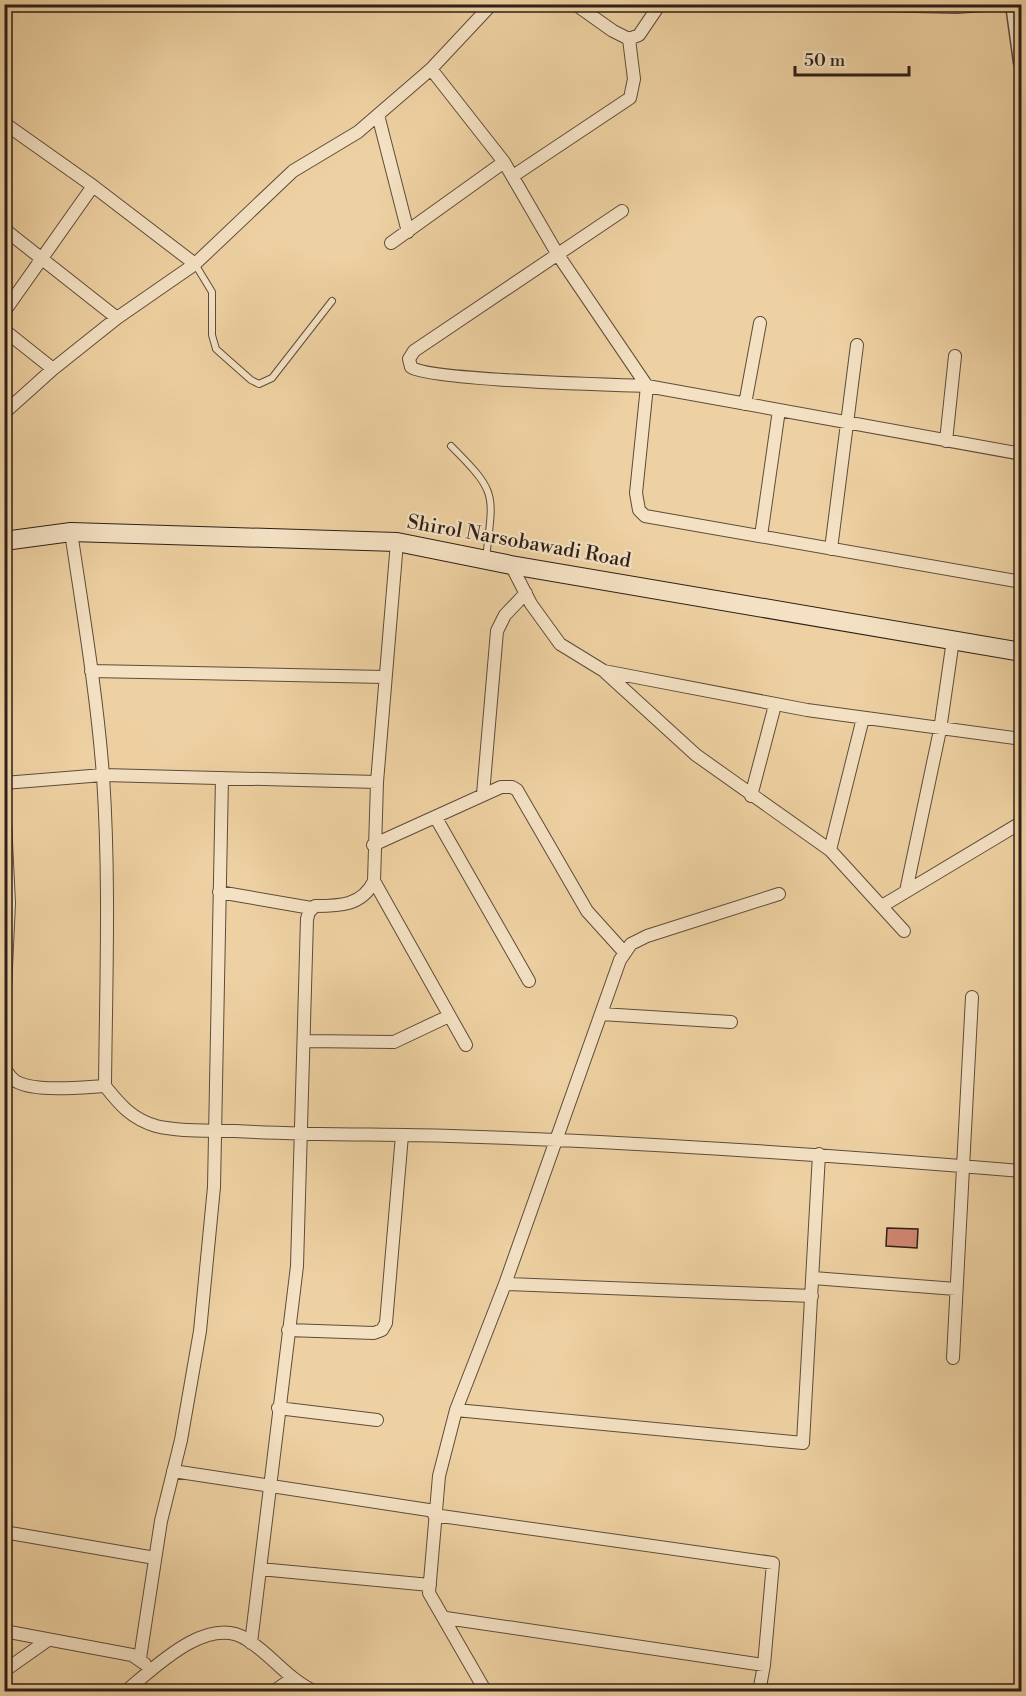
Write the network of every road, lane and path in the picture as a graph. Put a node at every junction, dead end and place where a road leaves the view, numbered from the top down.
1 (492, 4) edge
2 (575, 4) edge
3 (660, 4) edge
4 (829, 4) edge
5 (998, 4) edge
6 (1014, 4) edge
7 (845, 5) edge
8 (629, 39) junction
9 (1022, 62) edge
10 (431, 69) junction
11 (378, 115) junction
12 (4, 123) edge
13 (504, 162) junction
14 (513, 176) junction
15 (93, 186) junction
16 (622, 211) dead end
17 (4, 230) edge
18 (408, 232) junction
19 (391, 243) dead end
20 (558, 255) junction
21 (42, 257) junction
22 (195, 264) junction
23 (332, 301) dead end
24 (4, 312) edge
25 (117, 318) junction
26 (760, 323) dead end
27 (4, 330) edge
28 (857, 345) dead end
29 (955, 356) dead end
30 (53, 369) junction
31 (647, 386) junction
32 (745, 404) junction
33 (779, 410) junction
34 (4, 413) edge
35 (849, 423) junction
36 (946, 441) junction
37 (451, 446) dead end
38 (1022, 454) edge
39 (71, 532) junction
40 (761, 536) junction
41 (4, 541) edge
42 (397, 542) junction
43 (831, 549) junction
44 (486, 561) junction
45 (511, 565) junction
46 (1022, 582) edge
47 (526, 593) junction
48 (953, 640) junction
49 (1022, 652) edge
50 (92, 671) junction
51 (604, 671) junction
52 (386, 677) junction
53 (775, 705) junction
54 (863, 718) junction
55 (940, 730) junction
56 (1022, 739) edge
57 (103, 775) junction
58 (222, 778) junction
59 (377, 782) junction
60 (4, 783) edge
61 (483, 794) junction
62 (752, 796) junction
63 (4, 801) edge
64 (436, 818) junction
65 (1022, 822) edge
66 (373, 845) junction
67 (830, 850) junction
68 (374, 880) junction
69 (906, 891) junction
70 (219, 892) junction
71 (779, 894) dead end
72 (882, 906) junction
73 (311, 908) junction
74 (904, 931) dead end
75 (624, 952) junction
76 (529, 981) dead end
77 (972, 997) dead end
78 (4, 1011) edge
79 (601, 1014) junction
80 (449, 1016) junction
81 (731, 1022) dead end
82 (304, 1041) junction
83 (466, 1045) dead end
84 (4, 1068) edge
85 (105, 1086) junction
86 (213, 1130) junction
87 (302, 1134) junction
88 (402, 1135) junction
89 (556, 1139) junction
90 (819, 1154) junction
91 (963, 1166) junction
92 (1022, 1171) edge
93 (813, 1278) junction
94 (505, 1284) junction
95 (956, 1289) junction
96 (812, 1296) junction
97 (288, 1330) junction
98 (953, 1358) dead end
99 (279, 1408) junction
100 (456, 1410) junction
101 (377, 1420) dead end
102 (173, 1471) junction
103 (271, 1486) junction
104 (434, 1513) junction
105 (4, 1532) edge
106 (155, 1558) junction
107 (260, 1569) junction
108 (430, 1585) junction
109 (446, 1618) junction
110 (4, 1631) edge
111 (48, 1640) junction
112 (251, 1643) junction
113 (140, 1658) junction
114 (764, 1665) junction
115 (152, 1670) junction
116 (4, 1671) edge
117 (293, 1678) junction
118 (125, 1692) edge
119 (273, 1692) edge
120 (316, 1692) edge
121 (486, 1692) edge
122 (759, 1692) edge

1 - 10 street
2 - 8 street
3 - 8 street
4 - 7 street
5 - 7 street
6 - 9 street
8 - 14 street
10 - 11 street
10 - 13 street
11 - 18 street
11 - 22 street
12 - 15 street
13 - 14 street
13 - 18 street
14 - 20 street
15 - 21 street
15 - 22 street
16 - 20 street
17 - 21 street
18 - 19 street
20 - 31 street
20 - 31 street
21 - 24 street
21 - 25 street
22 - 23 lane
22 - 25 street
25 - 30 street
26 - 32 street
27 - 30 street
28 - 35 street
29 - 36 street
30 - 34 street
31 - 32 street
31 - 40 street
32 - 33 street
33 - 35 street
33 - 40 street
35 - 36 street
35 - 43 street
36 - 38 street
37 - 44 lane
39 - 41 main road, Shirol Narsobawadi Road
39 - 42 main road, Shirol Narsobawadi Road
39 - 50 street
40 - 43 street
42 - 44 main road, Shirol Narsobawadi Road
42 - 52 street
43 - 46 street
44 - 45 main road, Shirol Narsobawadi Road
45 - 47 street
45 - 48 main road, Shirol Narsobawadi Road
47 - 51 street
47 - 61 street
48 - 49 main road, Shirol Narsobawadi Road
48 - 55 street
50 - 52 street
50 - 57 street
51 - 53 street
51 - 62 street
52 - 59 street
53 - 54 street
53 - 62 street
54 - 55 street
54 - 67 street
55 - 56 street
55 - 69 street
57 - 58 street
57 - 60 street
57 - 85 street
58 - 59 street
58 - 70 street
59 - 66 street
61 - 64 street
61 - 75 street
62 - 67 street
63 - 78 street
64 - 66 street
64 - 76 street
65 - 69 street
66 - 68 street
67 - 72 street
68 - 73 street
68 - 80 street
69 - 72 street
70 - 73 street
70 - 86 street
71 - 75 street
72 - 74 street
73 - 82 street
75 - 79 street
77 - 91 street
79 - 81 street
79 - 89 street
80 - 82 street
80 - 83 street
82 - 87 street
84 - 85 street
85 - 86 street
86 - 87 street
86 - 102 street
87 - 88 street
87 - 97 street
88 - 89 street
88 - 97 street
89 - 90 street
89 - 94 street
90 - 91 street
90 - 93 street
91 - 92 street
91 - 95 street
93 - 95 street
93 - 96 street
94 - 96 street
94 - 100 street
95 - 98 street
96 - 100 street
97 - 99 street
99 - 101 street
99 - 103 street
100 - 104 street
102 - 103 street
102 - 106 street
103 - 104 street
103 - 107 street
104 - 108 street
104 - 114 street
105 - 106 street
106 - 113 street
107 - 108 street
107 - 112 street
108 - 109 street
109 - 114 street
109 - 121 street
110 - 111 street
111 - 113 street
111 - 116 street
112 - 115 street
112 - 117 street
113 - 115 street
114 - 122 street
115 - 118 street
117 - 119 street
117 - 120 street

